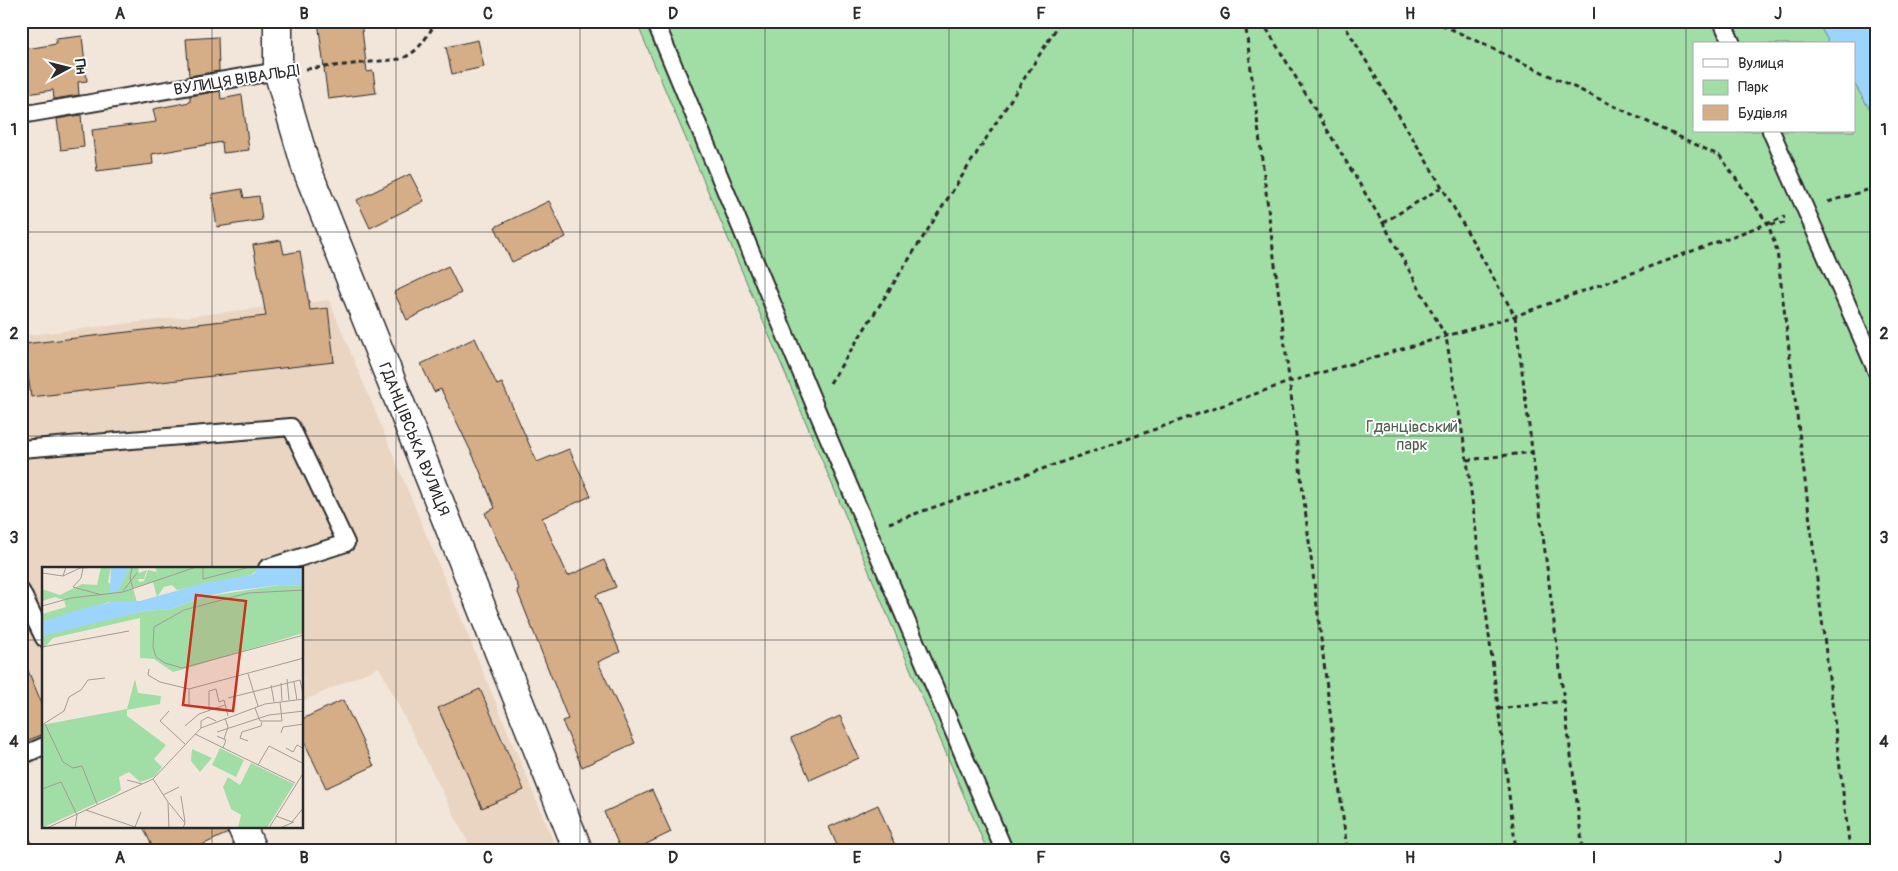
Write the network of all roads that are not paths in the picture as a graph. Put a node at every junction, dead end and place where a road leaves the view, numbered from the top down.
1 (278, 21) edge
2 (655, 21) edge
3 (1722, 21) edge
4 (1731, 42) edge
5 (278, 71) junction
6 (21, 115) edge
7 (1771, 132) edge
8 (1877, 372) edge
9 (21, 449) edge
10 (271, 567) edge
11 (21, 591) edge
12 (42, 634) edge
13 (42, 747) edge
14 (21, 756) edge
15 (242, 828) edge
16 (252, 850) edge
17 (578, 850) edge
18 (1004, 850) edge

1 - 5 street, ГДАНЦІВСЬКА ВУЛИЦЯ
2 - 18 lane
3 - 4 lane
5 - 6 lane, ВУЛИЦЯ ВІВАЛЬДІ
5 - 17 street, ГДАНЦІВСЬКА ВУЛИЦЯ
7 - 8 lane
9 - 10 lane
11 - 12 lane
13 - 14 lane
15 - 16 street

